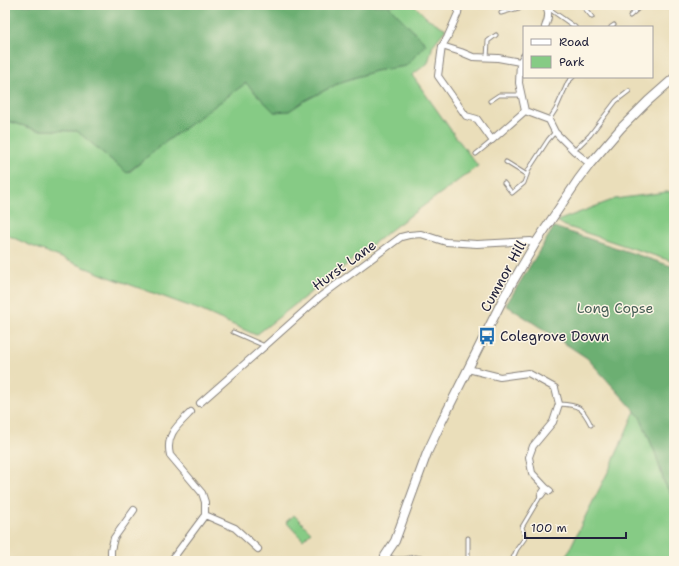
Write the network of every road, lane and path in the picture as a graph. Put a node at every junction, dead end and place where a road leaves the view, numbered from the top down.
1 (459, 5) edge
2 (525, 5) edge
3 (582, 5) edge
4 (642, 5) edge
5 (546, 7) edge
6 (501, 13) dead end
7 (630, 16) dead end
8 (592, 17) dead end
9 (546, 26) edge
10 (574, 26) edge
11 (496, 35) dead end
12 (442, 46) junction
13 (487, 58) junction
14 (523, 58) edge
15 (520, 62) junction
16 (571, 78) edge
17 (674, 78) edge
18 (628, 91) dead end
19 (522, 95) junction
20 (490, 101) dead end
21 (525, 111) junction
22 (550, 120) junction
23 (555, 132) junction
24 (492, 140) junction
25 (574, 151) junction
26 (476, 154) dead end
27 (506, 162) dead end
28 (590, 164) junction
29 (527, 174) junction
30 (504, 183) dead end
31 (535, 244) junction
32 (233, 332) dead end
33 (265, 346) junction
34 (468, 368) junction
35 (200, 403) dead end
36 (559, 404) junction
37 (191, 412) dead end
38 (591, 425) dead end
39 (541, 495) joint
40 (134, 510) dead end
41 (205, 514) junction
42 (468, 538) dead end
43 (258, 549) dead end
44 (514, 558) dead end
45 (384, 559) edge
46 (111, 561) edge
47 (171, 561) edge
48 (441, 561) edge
49 (468, 561) edge

1 - 12 street
2 - 6 lane
3 - 8 lane
4 - 7 lane
5 - 9 street
5 - 10 lane
11 - 13 lane
12 - 13 street
12 - 24 street
13 - 15 street
14 - 15 street
15 - 19 street
16 - 22 lane
17 - 28 street, Cumnor Hill
18 - 25 lane
19 - 20 lane
19 - 21 street
21 - 22 street
21 - 24 street
22 - 23 street
23 - 25 street
23 - 29 lane
24 - 26 lane
25 - 28 street
27 - 29 lane
28 - 31 street, Cumnor Hill
29 - 30 lane
31 - 33 street, Hurst Lane
31 - 34 street, Cumnor Hill
32 - 33 lane
33 - 35 street, Hurst Lane
34 - 36 street
34 - 45 street, Cumnor Hill
36 - 38 lane
36 - 39 street
37 - 41 street
39 - 44 lane
40 - 46 street
41 - 43 street
41 - 47 street
42 - 49 lane
45 - 48 lane

